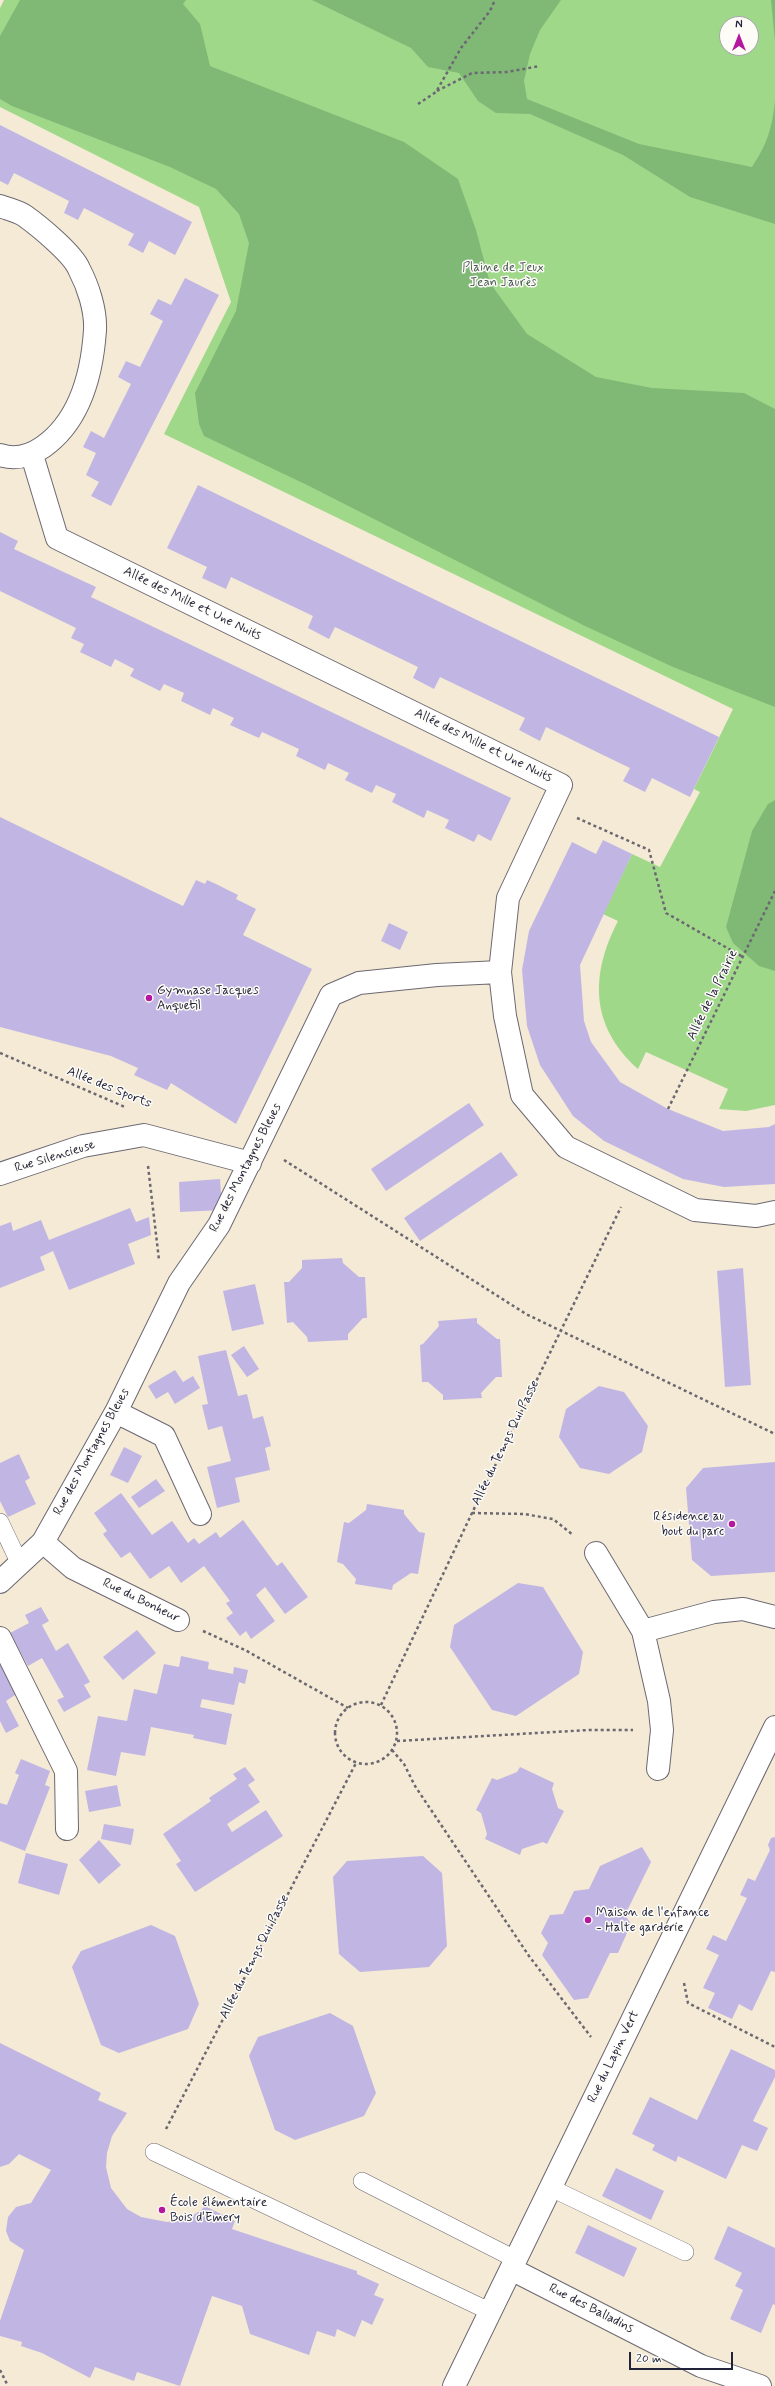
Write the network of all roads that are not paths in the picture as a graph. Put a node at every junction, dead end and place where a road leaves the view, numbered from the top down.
1 (0, 206) edge
2 (0, 455) edge
3 (32, 455) junction
4 (500, 972) junction
5 (250, 1163) junction
6 (0, 1174) edge
7 (775, 1212) edge
8 (116, 1412) junction
9 (200, 1514) dead end
10 (0, 1522) edge
11 (43, 1542) junction
12 (596, 1553) road end
13 (20, 1564) junction
14 (0, 1582) edge
15 (775, 1617) edge
16 (178, 1620) road end
17 (643, 1631) junction
18 (0, 1638) edge
19 (775, 1727) edge
20 (658, 1769) dead end
21 (67, 1829) dead end
22 (154, 2152) road end
23 (362, 2182) dead end
24 (551, 2188) junction
25 (685, 2252) dead end
26 (513, 2264) junction
27 (489, 2311) junction
28 (454, 2386) edge
29 (760, 2386) edge

1 - 3 street
2 - 3 street
3 - 4 street, Allée des Mille et Une Nuits
4 - 5 street, Rue des Montagnes Bleues
4 - 7 street, Allée des Mille et Une Nuits
5 - 6 street, Rue Silencieuse
5 - 8 street, Rue des Montagnes Bleues
8 - 9 street
8 - 11 street, Rue des Montagnes Bleues
10 - 13 lane
11 - 13 street, Rue des Montagnes Bleues
11 - 16 street, Rue du Bonheur
12 - 17 street
13 - 14 street, Rue des Montagnes Bleues
15 - 17 street
17 - 20 street
18 - 21 street
19 - 24 street, Rue du Lapin Vert
22 - 27 lane
23 - 26 lane
24 - 25 lane
24 - 26 street, Rue du Lapin Vert
26 - 27 street, Rue du Lapin Vert
26 - 29 street, Rue des Balladins
27 - 28 street, Rue du Lapin Vert

